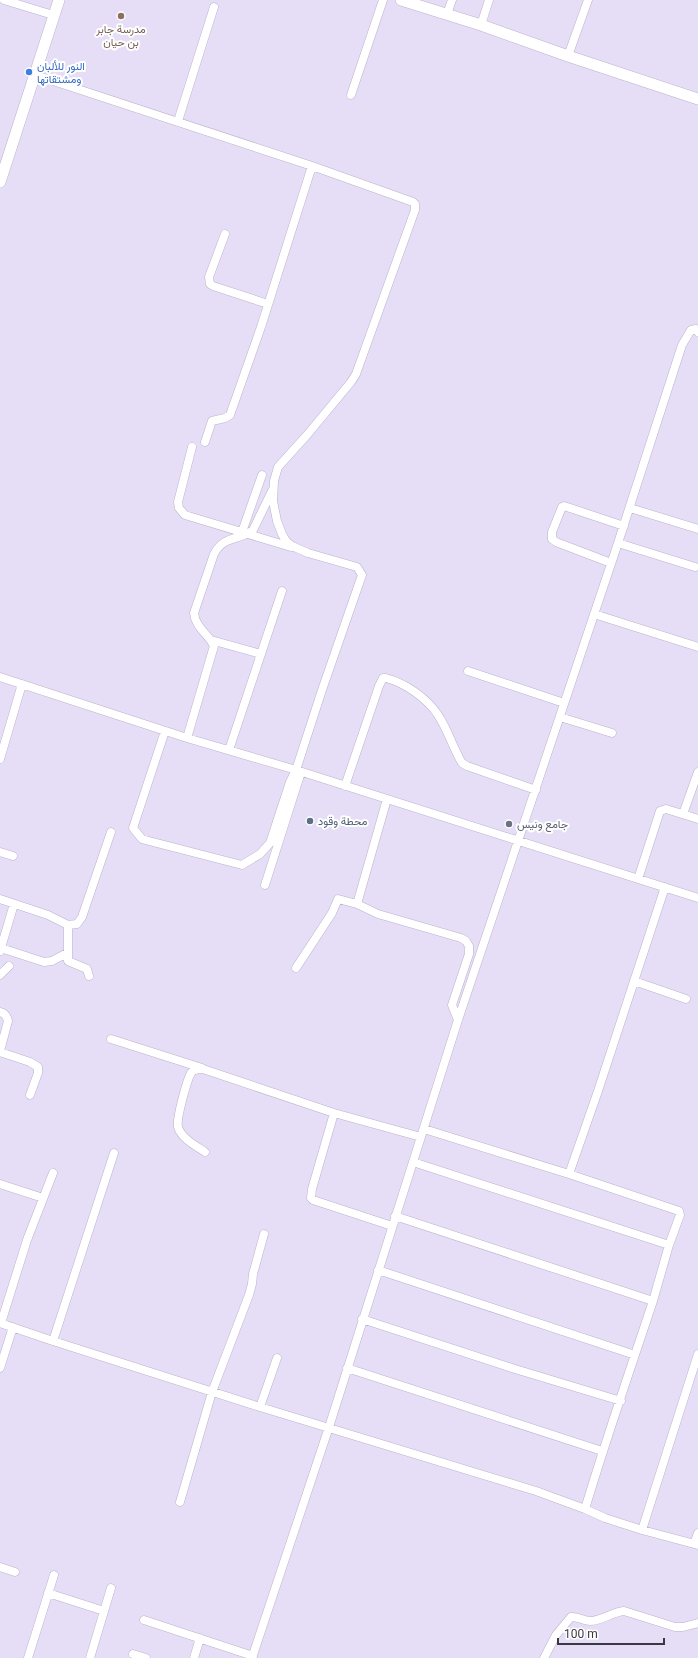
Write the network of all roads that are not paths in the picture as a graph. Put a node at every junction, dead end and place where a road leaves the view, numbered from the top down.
1 (4, 0) edge
2 (59, 0) edge
3 (383, 0) edge
4 (401, 0) edge
5 (452, 0) edge
6 (489, 0) edge
7 (588, 0) edge
8 (214, 7) dead end
9 (447, 14) junction
10 (54, 15) junction
11 (481, 25) junction
12 (568, 56) junction
13 (35, 75) junction
14 (351, 95) dead end
15 (698, 99) edge
16 (178, 121) junction
17 (312, 166) junction
18 (0, 182) edge
19 (225, 234) dead end
20 (268, 304) junction
21 (698, 332) edge
22 (205, 442) dead end
23 (192, 448) dead end
24 (262, 475) dead end
25 (273, 489) junction
26 (630, 508) junction
27 (624, 526) junction
28 (698, 530) edge
29 (245, 533) junction
30 (618, 543) junction
31 (299, 550) junction
32 (611, 563) junction
33 (695, 567) dead end
34 (282, 591) dead end
35 (594, 614) junction
36 (211, 640) junction
37 (698, 647) edge
38 (261, 654) junction
39 (468, 671) dead end
40 (0, 677) edge
41 (22, 684) junction
42 (564, 703) junction
43 (560, 717) junction
44 (166, 731) junction
45 (612, 733) dead end
46 (187, 738) junction
47 (229, 750) junction
48 (0, 759) edge
49 (299, 771) junction
50 (698, 772) edge
51 (345, 786) junction
52 (536, 790) junction
53 (387, 799) junction
54 (683, 814) junction
55 (698, 819) edge
56 (111, 832) dead end
57 (518, 840) junction
58 (0, 852) edge
59 (13, 856) dead end
60 (638, 879) junction
61 (264, 885) dead end
62 (665, 887) junction
63 (698, 898) edge
64 (0, 899) edge
65 (14, 904) junction
66 (356, 904) junction
67 (68, 925) junction
68 (0, 949) edge
69 (67, 953) junction
70 (9, 966) dead end
71 (296, 968) dead end
72 (0, 975) edge
73 (89, 976) dead end
74 (634, 981) junction
75 (686, 999) dead end
76 (0, 1012) edge
77 (458, 1020) junction
78 (111, 1039) dead end
79 (0, 1051) edge
80 (202, 1069) junction
81 (30, 1095) dead end
82 (334, 1112) junction
83 (424, 1129) junction
84 (421, 1137) junction
85 (205, 1152) dead end
86 (114, 1153) dead end
87 (413, 1162) junction
88 (53, 1173) dead end
89 (569, 1174) junction
90 (0, 1184) edge
91 (43, 1198) junction
92 (395, 1216) junction
93 (392, 1226) junction
94 (264, 1234) dead end
95 (669, 1245) junction
96 (378, 1270) junction
97 (653, 1301) junction
98 (362, 1320) junction
99 (1, 1323) edge
100 (13, 1327) junction
101 (53, 1341) junction
102 (698, 1354) edge
103 (635, 1355) junction
104 (277, 1358) dead end
105 (0, 1368) edge
106 (347, 1368) junction
107 (695, 1374) edge
108 (212, 1392) junction
109 (621, 1401) junction
110 (260, 1407) junction
111 (329, 1427) junction
112 (602, 1452) junction
113 (180, 1502) dead end
114 (585, 1509) junction
115 (642, 1530) junction
116 (698, 1533) edge
117 (696, 1544) edge
118 (0, 1567) edge
119 (15, 1572) dead end
120 (54, 1575) dead end
121 (111, 1588) dead end
122 (48, 1593) junction
123 (104, 1611) junction
124 (144, 1620) dead end
125 (698, 1623) edge
126 (200, 1638) junction
127 (133, 1654) dead end
128 (252, 1657) edge
129 (28, 1658) edge
130 (90, 1658) edge
131 (146, 1658) edge
132 (194, 1658) edge
133 (544, 1658) edge

1 - 10 street
2 - 10 main road
3 - 14 street
4 - 9 main road
5 - 9 street
6 - 11 street
7 - 12 street
8 - 16 street
9 - 11 main road
10 - 13 main road
11 - 12 main road
12 - 15 main road
13 - 16 street
13 - 18 main road
16 - 17 street
17 - 20 street
17 - 25 street
19 - 20 street
20 - 22 street
21 - 26 street
23 - 29 street
24 - 29 street
25 - 29 street
25 - 31 street
26 - 27 street
26 - 28 street
27 - 30 street
27 - 32 street
29 - 31 street
29 - 36 street
30 - 32 street
30 - 33 street
31 - 49 street
32 - 35 street
34 - 38 street
35 - 37 street
35 - 42 street
36 - 38 street
36 - 46 street
38 - 47 street
39 - 42 street
40 - 41 street
41 - 44 street
41 - 48 street
42 - 43 street
43 - 45 street
43 - 52 street
44 - 46 street
44 - 49 street
46 - 47 street
47 - 49 street
49 - 51 street
49 - 61 street
50 - 54 street
51 - 52 street
51 - 53 street
52 - 57 street
53 - 57 street
53 - 66 street
54 - 55 street
54 - 60 street
56 - 67 street
57 - 60 street
57 - 77 street
58 - 59 street
60 - 62 street
62 - 63 street
62 - 74 street
64 - 65 street
65 - 67 street
65 - 68 street
66 - 71 street
66 - 77 street
67 - 69 street
68 - 69 street
69 - 73 street
70 - 72 street
74 - 75 street
74 - 89 street
76 - 79 street
77 - 83 street
78 - 80 street
79 - 81 street
80 - 82 street
80 - 85 street
82 - 84 street
82 - 93 street
83 - 84 street
83 - 89 street
84 - 87 street
86 - 101 street
87 - 92 street
87 - 95 street
88 - 91 street
89 - 95 street
90 - 91 street
91 - 99 street
92 - 93 street
92 - 97 street
93 - 96 street
94 - 108 street
95 - 97 street
96 - 98 street
96 - 103 street
97 - 103 street
98 - 106 street
98 - 109 street
99 - 100 street
100 - 101 street
100 - 105 street
101 - 108 street
102 - 107 street
103 - 109 street
104 - 110 street
106 - 111 street
106 - 112 street
107 - 115 street
108 - 110 street
108 - 113 street
109 - 112 street
110 - 111 street
111 - 114 street
111 - 128 street
112 - 114 street
114 - 115 street
115 - 117 street
116 - 117 street
118 - 119 street
120 - 122 street
121 - 123 street
122 - 123 street
122 - 129 street
123 - 130 street
124 - 126 street
125 - 133 street
126 - 128 street
126 - 132 street
127 - 131 street

